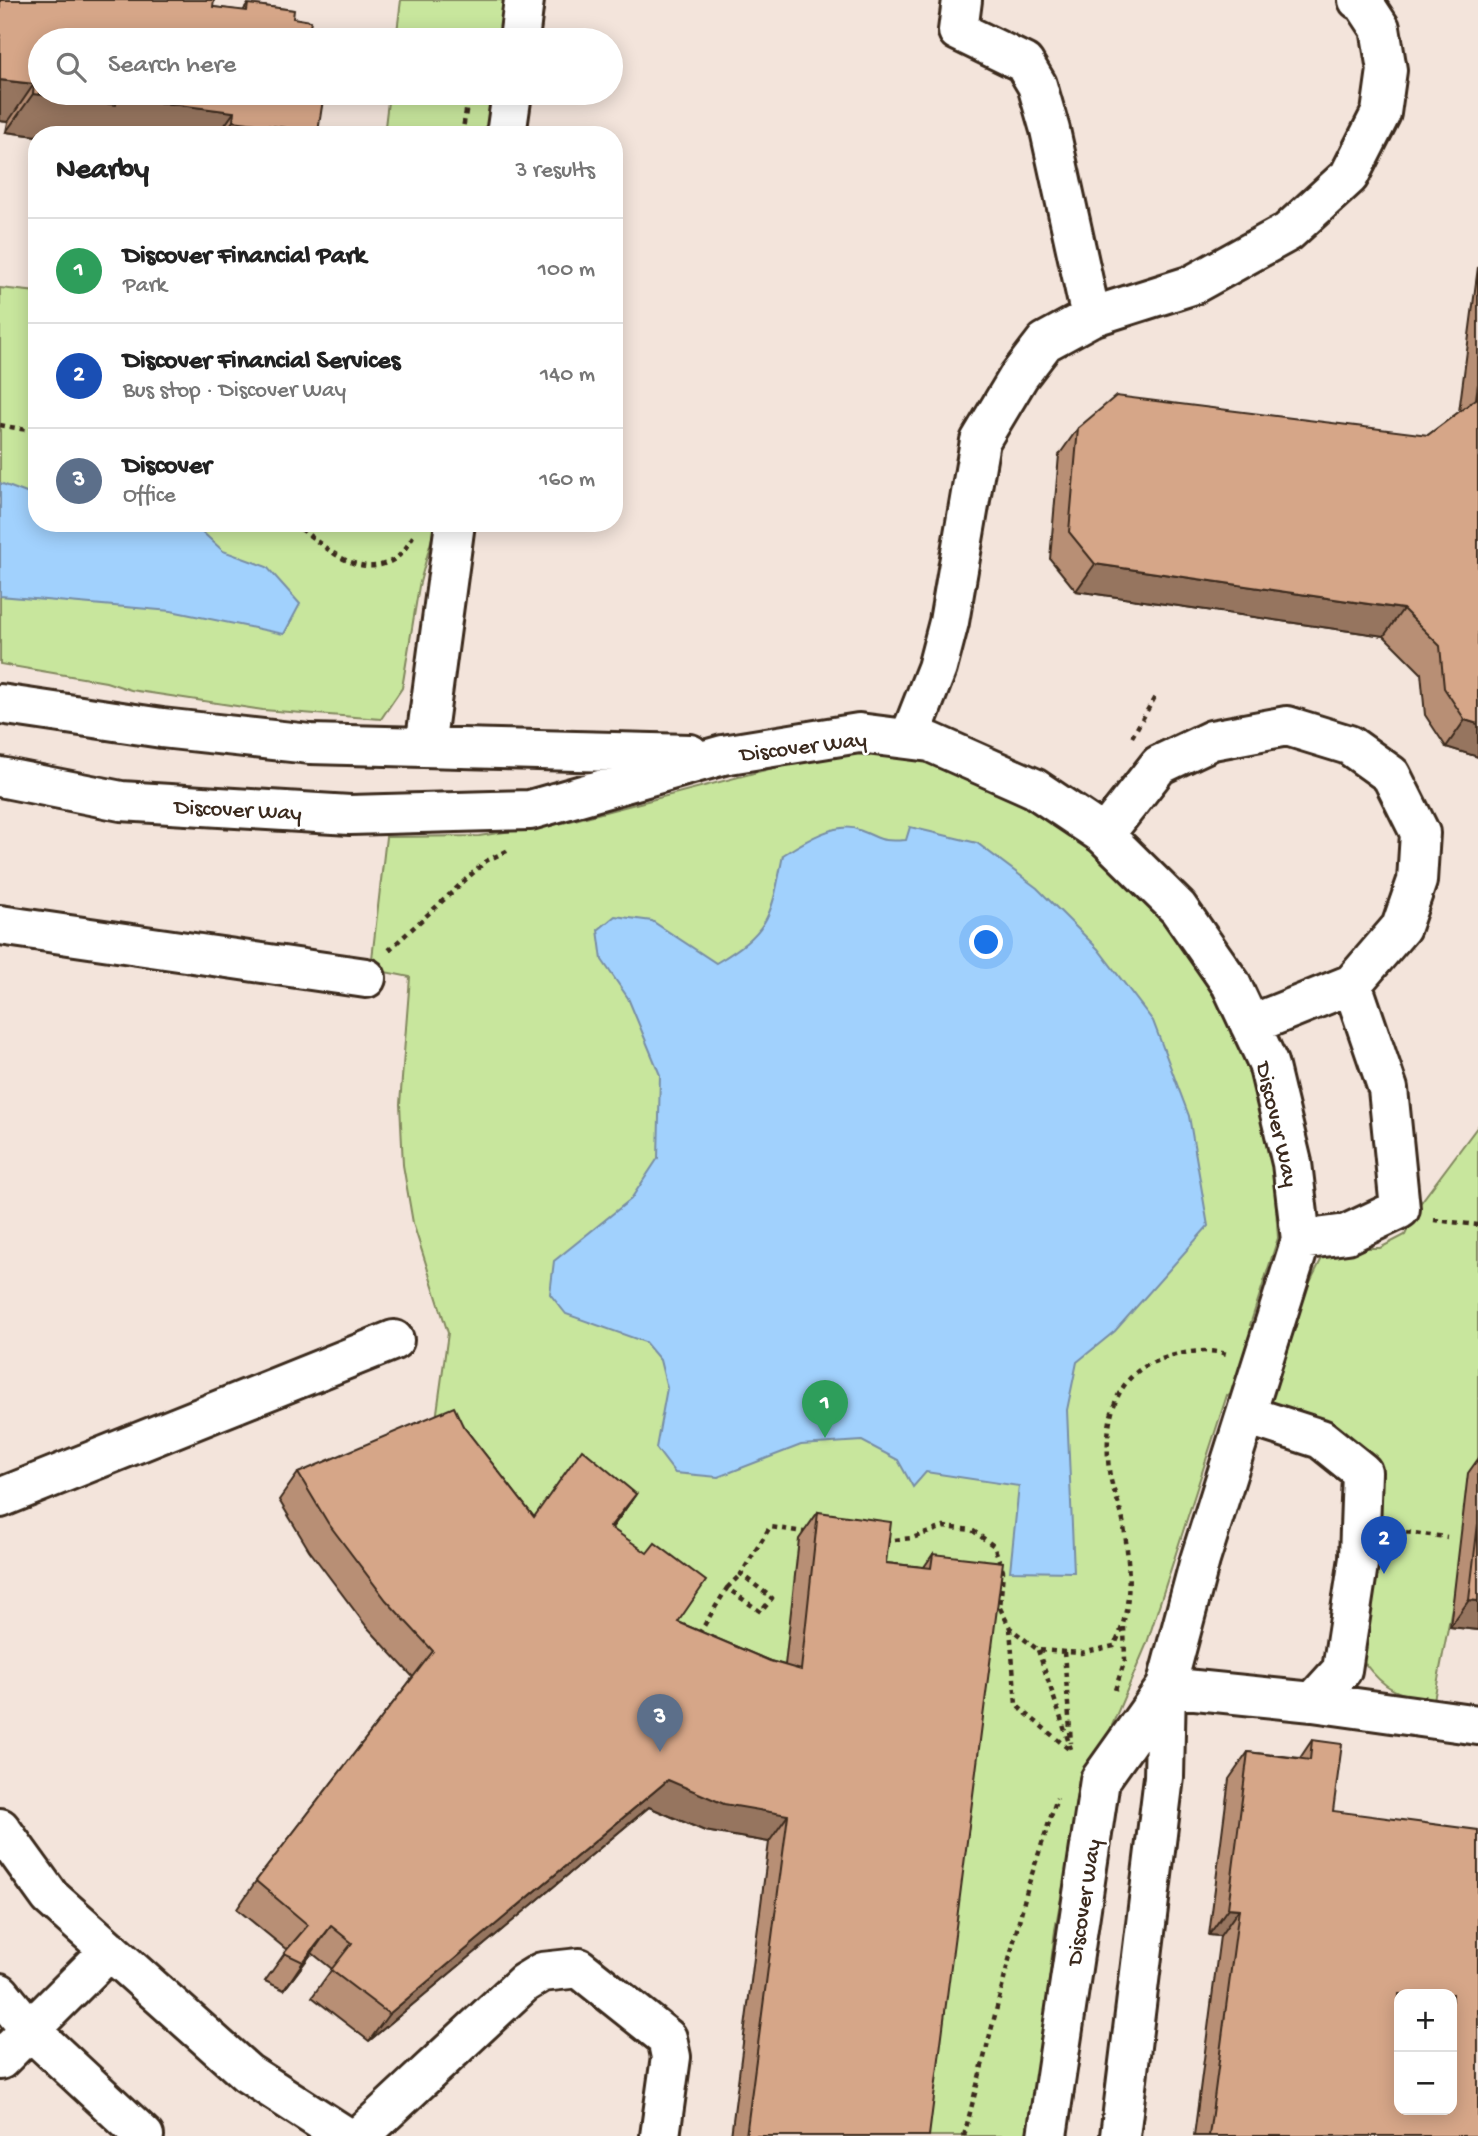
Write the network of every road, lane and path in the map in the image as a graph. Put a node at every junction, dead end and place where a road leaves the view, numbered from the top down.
1 (524, 0) edge
2 (962, 0) edge
3 (1358, 0) edge
4 (520, 28) edge
5 (466, 105) edge
6 (510, 105) edge
7 (463, 126) edge
8 (507, 126) edge
9 (1091, 317) junction
10 (0, 425) edge
11 (28, 430) edge
12 (306, 532) edge
13 (414, 532) edge
14 (454, 532) edge
15 (1155, 698) dead end
16 (0, 704) edge
17 (909, 739) junction
18 (1130, 739) dead end
19 (425, 747) junction
20 (723, 755) junction
21 (0, 777) edge
22 (1104, 835) junction
23 (516, 847) dead end
24 (0, 925) edge
25 (375, 966) joint
26 (1352, 984) junction
27 (1250, 1025) junction
28 (1423, 1219) dead end
29 (1478, 1224) edge
30 (1301, 1240) junction
31 (394, 1340) dead end
32 (1231, 1355) dead end
33 (1246, 1415) junction
34 (0, 1497) edge
35 (1385, 1530) dead end
36 (811, 1533) dead end
37 (1447, 1537) dead end
38 (879, 1542) edge
39 (741, 1574) junction
40 (727, 1588) junction
41 (1124, 1626) junction
42 (1010, 1628) junction
43 (708, 1641) edge
44 (1038, 1650) junction
45 (1064, 1652) junction
46 (1166, 1687) junction
47 (1108, 1700) dead end
48 (1313, 1702) junction
49 (1478, 1725) edge
50 (1079, 1741) dead end
51 (1071, 1751) junction
52 (1068, 1763) dead end
53 (1060, 1788) dead end
54 (0, 1828) edge
55 (110, 1950) junction
56 (0, 1993) edge
57 (30, 2030) junction
58 (0, 2060) edge
59 (144, 2136) edge
60 (345, 2136) edge
61 (360, 2136) edge
62 (660, 2136) edge
63 (964, 2136) edge
64 (1047, 2136) edge
65 (1120, 2136) edge

1 - 4 street
2 - 9 street
3 - 9 street
5 - 7 path
6 - 8 street
9 - 17 street
10 - 11 path
12 - 13 path
14 - 19 street
15 - 18 path
16 - 19 street, Discover Way
17 - 20 street, Discover Way
17 - 22 street, Discover Way
19 - 20 street, Discover Way
20 - 21 street, Discover Way
22 - 26 street
22 - 27 street, Discover Way
23 - 25 path
24 - 25 street
26 - 27 street
26 - 30 street
27 - 30 street, Discover Way
28 - 29 path
30 - 33 street, Discover Way
31 - 34 street
32 - 41 path
33 - 46 street, Discover Way
33 - 48 street
35 - 37 path
36 - 39 path
38 - 42 path
39 - 40 path
39 - 40 path
40 - 43 path
41 - 45 path
41 - 47 path
42 - 44 path
42 - 51 path
44 - 45 path
44 - 51 path
45 - 51 path
46 - 48 street
46 - 64 street, Discover Way
46 - 65 street, Discover Way
48 - 49 street
50 - 51 path
51 - 52 path
53 - 63 path
54 - 55 street
55 - 57 street
55 - 60 street
56 - 57 street
57 - 58 street
57 - 59 street
61 - 62 street

